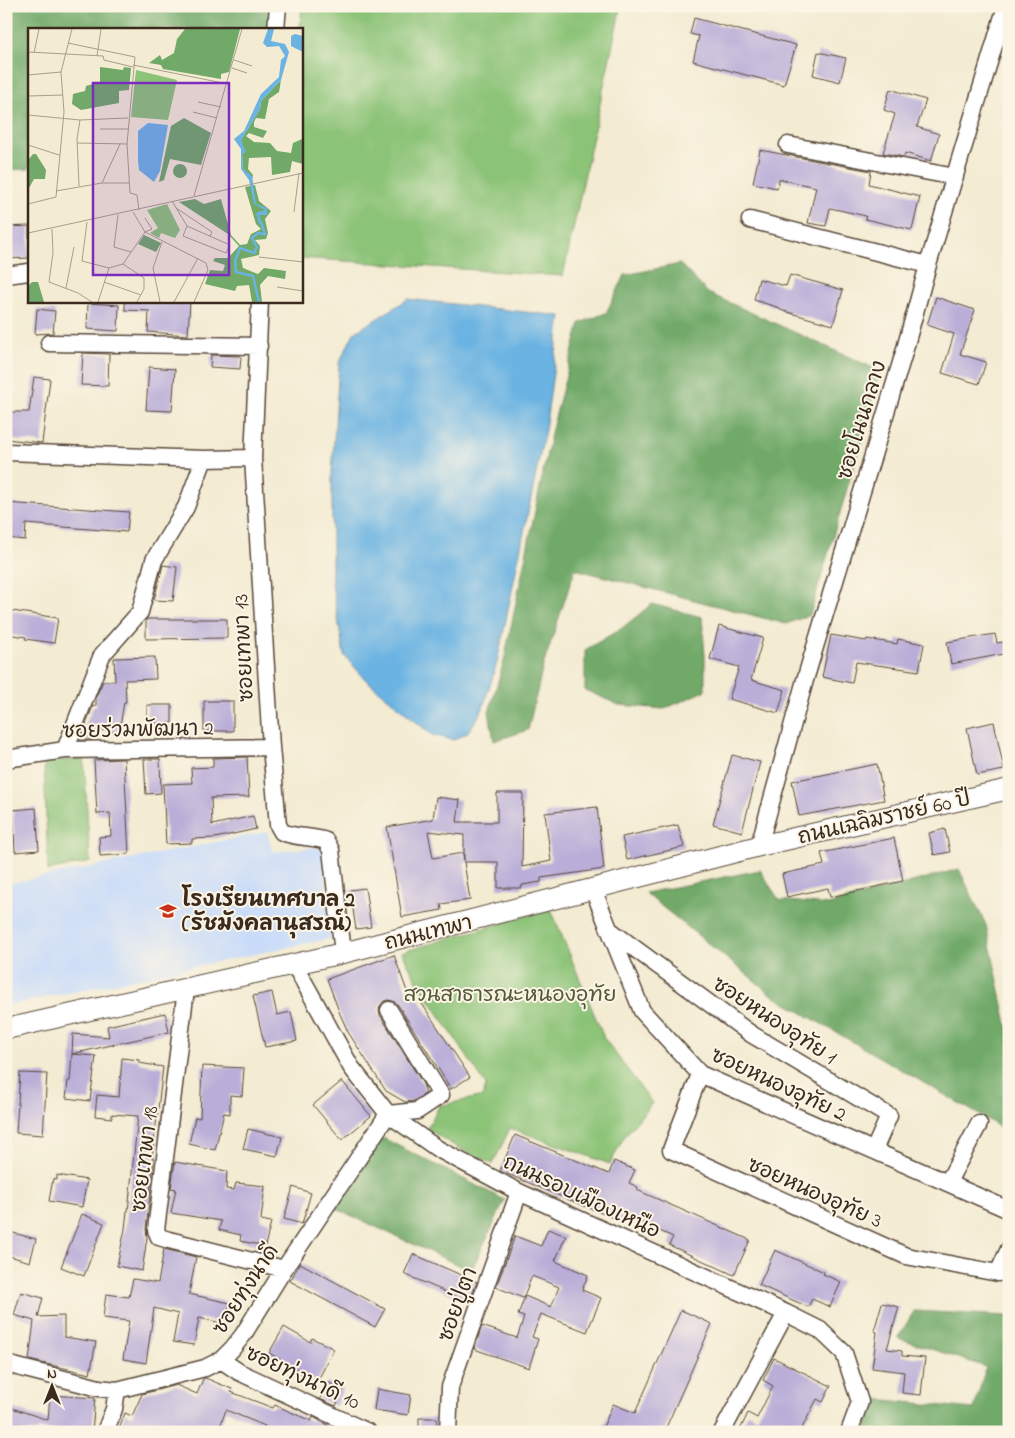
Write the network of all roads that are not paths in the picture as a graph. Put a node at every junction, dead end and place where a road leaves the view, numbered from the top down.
1 (278, 6) edge
2 (1006, 6) edge
3 (276, 28) edge
4 (788, 145) dead end
5 (955, 177) junction
6 (750, 220) dead end
7 (928, 265) junction
8 (28, 272) edge
9 (6, 275) edge
10 (260, 302) edge
11 (49, 343) dead end
12 (259, 346) junction
13 (6, 452) edge
14 (254, 458) junction
15 (204, 459) junction
16 (270, 748) junction
17 (65, 750) junction
18 (6, 758) edge
19 (1009, 789) edge
20 (759, 846) junction
21 (593, 889) junction
22 (611, 931) junction
23 (343, 953) junction
24 (294, 964) junction
25 (186, 989) junction
26 (389, 1010) dead end
27 (6, 1029) edge
28 (700, 1074) junction
29 (388, 1114) junction
30 (979, 1124) dead end
31 (874, 1150) junction
32 (948, 1182) junction
33 (519, 1192) junction
34 (1009, 1210) edge
35 (1009, 1249) edge
36 (284, 1269) junction
37 (786, 1312) junction
38 (221, 1360) junction
39 (6, 1364) edge
40 (117, 1390) junction
41 (105, 1432) edge
42 (368, 1432) edge
43 (448, 1432) edge
44 (722, 1432) edge
45 (848, 1432) edge

1 - 3 street
2 - 5 street, ซอยโนนกลาง
4 - 5 street
5 - 7 street, ซอยโนนกลาง
6 - 7 street
7 - 20 street, ซอยโนนกลาง
8 - 9 street
10 - 12 street, ซอยเทพา 13
11 - 12 street
12 - 14 street, ซอยเทพา 13
13 - 15 street
14 - 15 street
14 - 16 street, ซอยเทพา 13
15 - 17 street
16 - 17 street, ซอยร่วมพัฒนา 2
16 - 23 street, ซอยเทพา 13
17 - 18 street, ซอยร่วมพัฒนา 2
19 - 20 street, ถนนเฉลิมราชย์ 60 ปี
20 - 21 street, ถนนเทพา
21 - 22 street, ซอยหนองอุทัย 2
21 - 23 street, ถนนเทพา
22 - 28 street, ซอยหนองอุทัย 2
22 - 31 street, ซอยหนองอุทัย 1
23 - 24 street, ถนนเทพา
24 - 25 street, ถนนเทพา
24 - 29 street, ถนนรอบเมืองเหนือ
25 - 27 street, ถนนเทพา
25 - 36 street, ซอยเทพา 18
26 - 29 street
28 - 31 street, ซอยหนองอุทัย 2
28 - 35 street, ซอยหนองอุทัย 3
29 - 33 street, ถนนรอบเมืองเหนือ
29 - 36 street, ซอยทุ่งนาดี
30 - 32 street
31 - 32 street, ซอยหนองอุทัย 2
32 - 34 street, ซอยหนองอุทัย 2
33 - 37 street, ถนนรอบเมืองเหนือ
33 - 43 street, ซอยปู่ตา
36 - 38 street, ซอยทุ่งนาดี
37 - 44 street
37 - 45 street, ถนนรอบเมืองเหนือ
38 - 40 street, ซอยทุ่งนาดี
38 - 42 street, ซอยทุ่งนาดี 10
39 - 40 street
40 - 41 street

